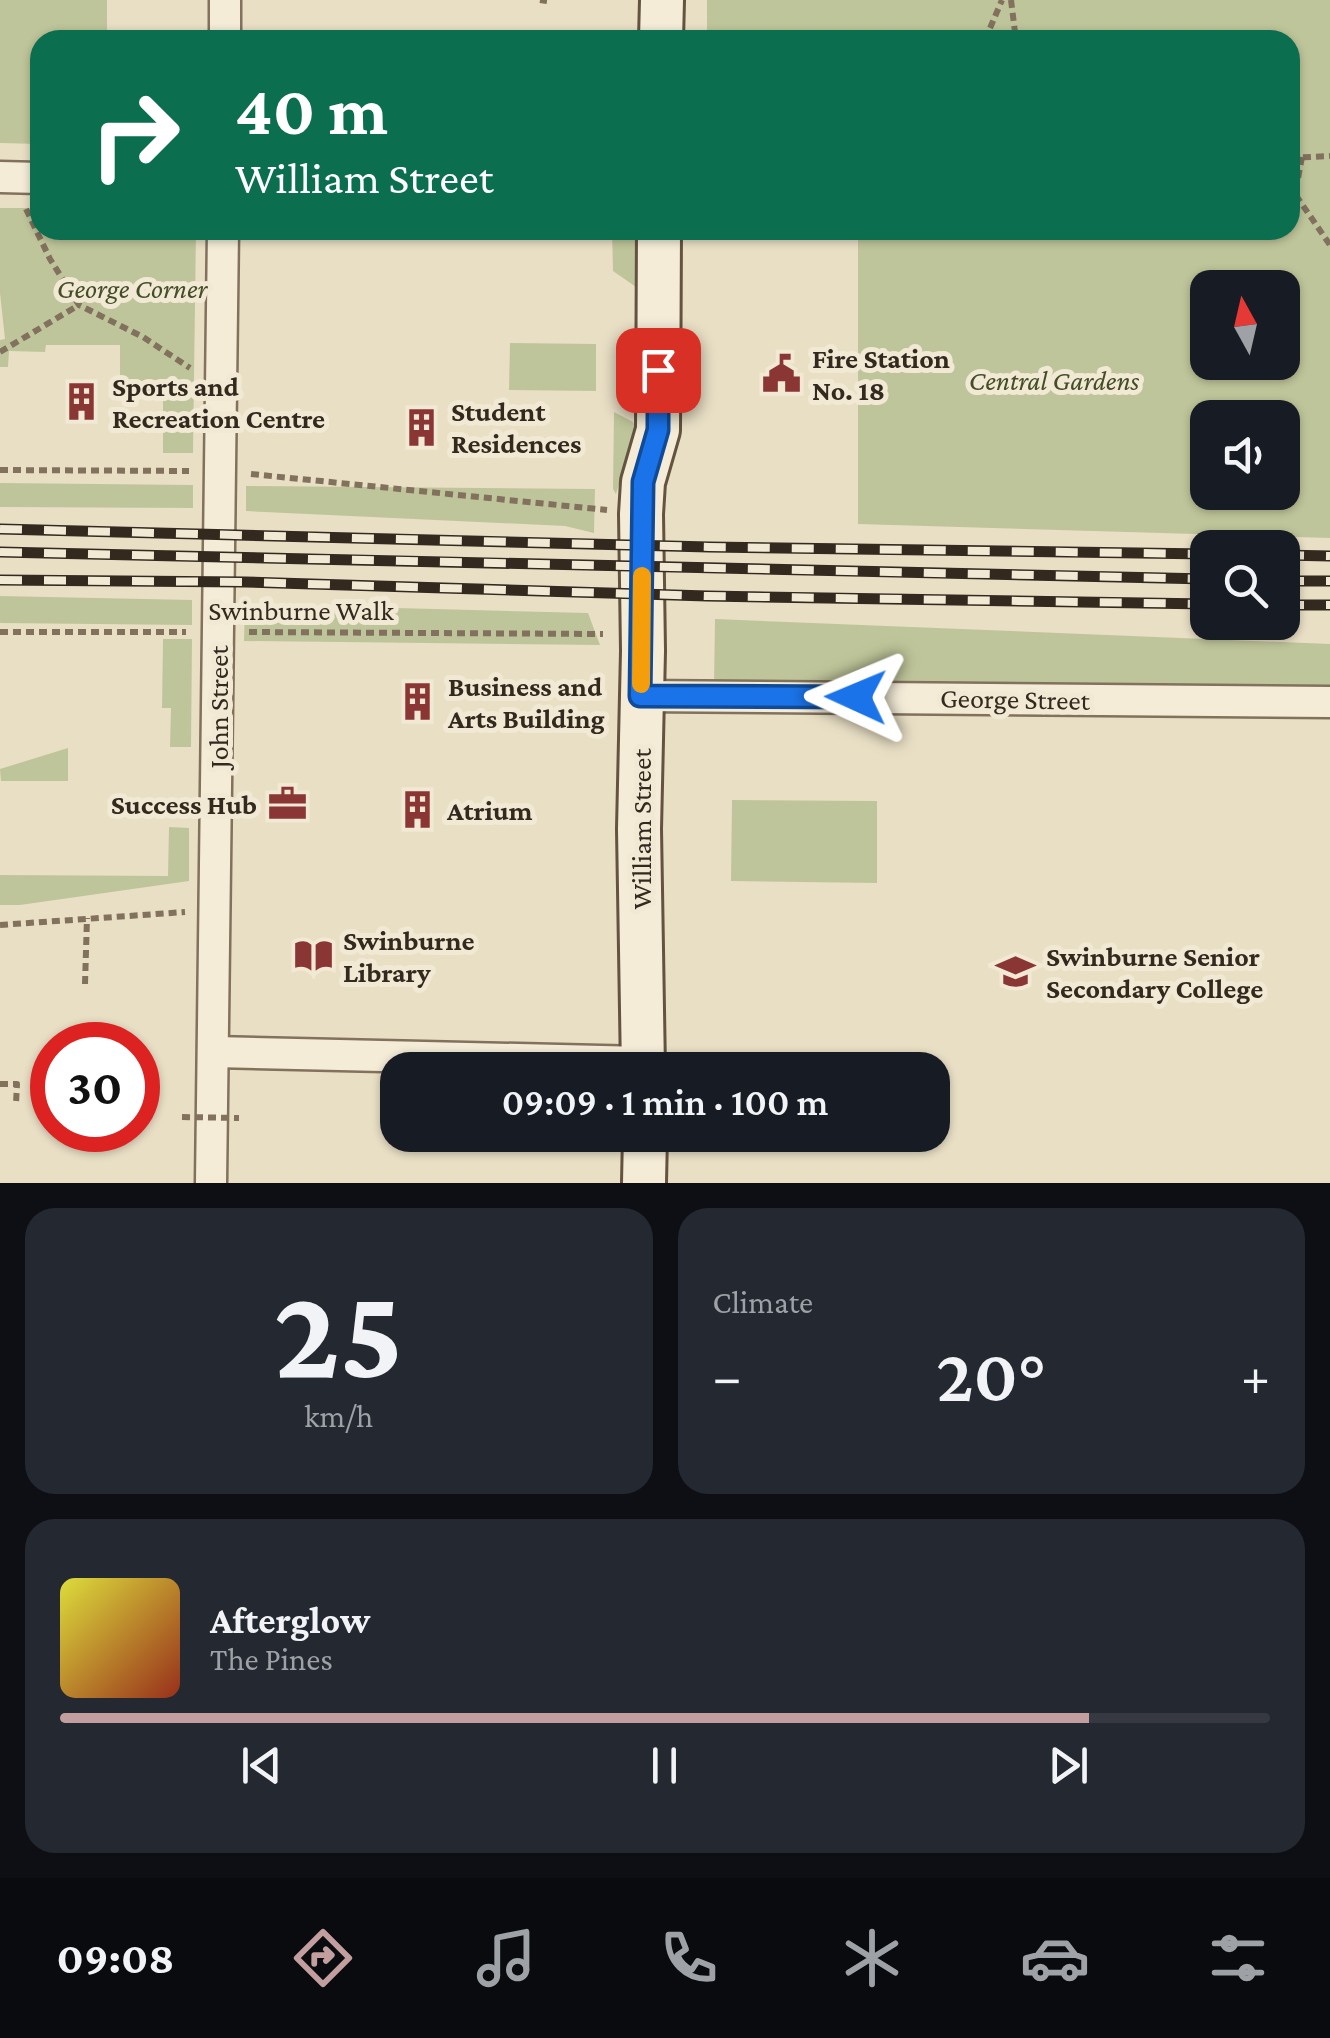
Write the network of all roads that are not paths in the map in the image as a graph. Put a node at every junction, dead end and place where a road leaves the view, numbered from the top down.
1 (226, 0) edge
2 (662, 0) edge
3 (225, 30) edge
4 (661, 30) edge
5 (0, 177) edge
6 (30, 178) edge
7 (223, 240) edge
8 (659, 240) edge
9 (640, 696) junction
10 (1330, 702) edge
11 (215, 1043) junction
12 (382, 1052) edge
13 (643, 1052) edge
14 (645, 1152) edge
15 (211, 1183) edge
16 (644, 1183) edge

1 - 3 street
2 - 4 street
5 - 6 street
7 - 11 street, John Street
8 - 9 street, William Street
9 - 10 street, George Street
9 - 13 street, William Street
11 - 12 street
11 - 15 street, John Street
14 - 16 street

